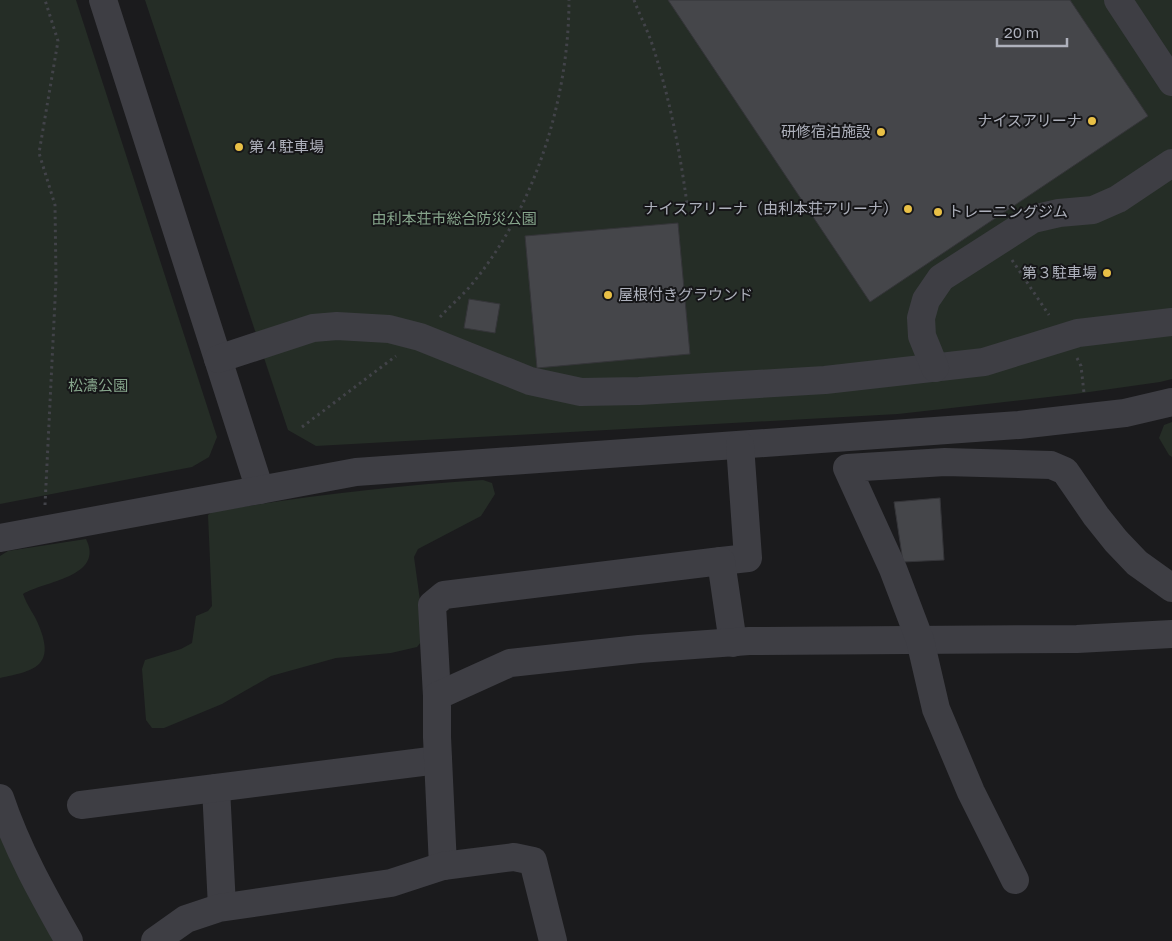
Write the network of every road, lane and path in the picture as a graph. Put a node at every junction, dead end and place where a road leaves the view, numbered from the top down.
1 (45, 0) edge
2 (103, 0) edge
3 (568, 0) edge
4 (634, 0) edge
5 (1118, 0) edge
6 (1172, 82) edge
7 (1172, 163) edge
8 (687, 204) dead end
9 (1172, 322) edge
10 (420, 337) junction
11 (218, 359) junction
12 (935, 368) junction
13 (1172, 402) edge
14 (302, 427) dead end
15 (740, 445) junction
16 (260, 490) junction
17 (45, 513) dead end
18 (0, 538) edge
19 (721, 561) junction
20 (1172, 588) edge
21 (1172, 634) edge
22 (920, 640) junction
23 (733, 643) junction
24 (437, 696) junction
25 (438, 760) junction
26 (216, 788) junction
27 (0, 798) edge
28 (81, 805) dead end
29 (443, 866) junction
30 (1015, 880) dead end
31 (222, 907) junction
32 (69, 941) edge
33 (155, 941) edge
34 (553, 941) edge

1 - 17 path
2 - 11 street
3 - 10 path
4 - 8 path
5 - 6 street
7 - 12 street
9 - 12 street
10 - 11 street
10 - 12 street
10 - 14 path
11 - 16 street
13 - 15 street
15 - 16 street
15 - 19 street
16 - 18 street
19 - 23 street
19 - 24 street
20 - 22 street
21 - 22 street
22 - 23 street
22 - 30 street
23 - 24 street
24 - 25 street
25 - 26 street
25 - 29 street
26 - 28 street
26 - 31 street
27 - 32 street
29 - 31 street
29 - 34 street
31 - 33 street

